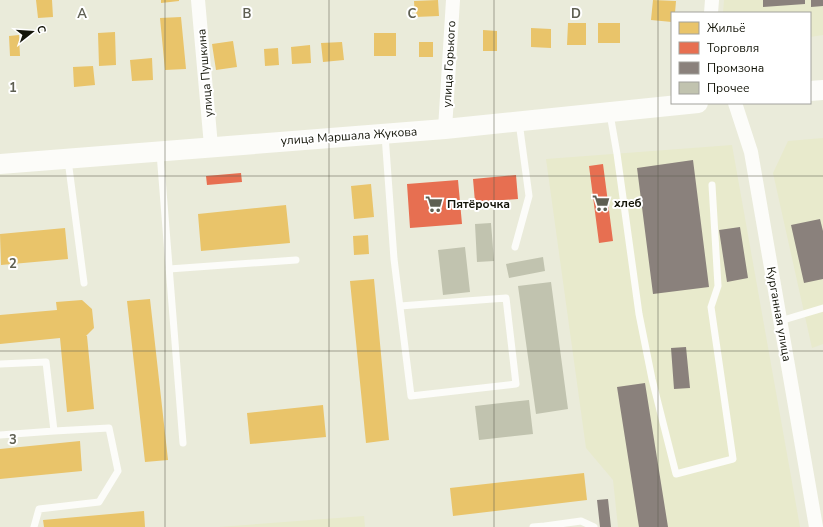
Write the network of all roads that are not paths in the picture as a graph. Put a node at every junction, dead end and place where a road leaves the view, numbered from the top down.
1 (198, 0) edge
2 (453, 0) edge
3 (712, 0) edge
4 (711, 12) edge
5 (823, 90) edge
6 (811, 91) edge
7 (688, 104) edge
8 (735, 104) edge
9 (610, 112) junction
10 (519, 121) junction
11 (445, 128) junction
12 (385, 133) junction
13 (211, 146) junction
14 (160, 151) junction
15 (68, 158) junction
16 (0, 164) edge
17 (712, 185) dead end
18 (515, 247) dead end
19 (296, 260) dead end
20 (169, 269) junction
21 (84, 283) dead end
22 (400, 306) junction
23 (823, 308) edge
24 (780, 321) junction
25 (0, 364) edge
26 (54, 431) junction
27 (0, 435) edge
28 (183, 443) dead end
29 (545, 526) edge
30 (34, 527) edge
31 (533, 527) edge
32 (594, 527) edge
33 (816, 527) edge

1 - 13 street, улица Пушкина
2 - 11 street, улица Горького
3 - 4 street
5 - 6 main road
7 - 9 main road, улица Маршала Жукова
8 - 24 street, Курганная улица
9 - 10 main road, улица Маршала Жукова
9 - 17 lane
10 - 11 main road, улица Маршала Жукова
10 - 18 lane
11 - 12 main road, улица Маршала Жукова
12 - 13 main road, улица Маршала Жукова
12 - 22 lane
13 - 14 main road, улица Маршала Жукова
14 - 15 main road, улица Маршала Жукова
14 - 20 lane
15 - 16 main road, улица Маршала Жукова
15 - 21 lane
19 - 20 lane
20 - 28 lane
22 - 22 lane
23 - 24 lane
24 - 33 street, Курганная улица
25 - 26 lane
26 - 27 lane
26 - 30 lane
29 - 31 lane
29 - 32 lane

